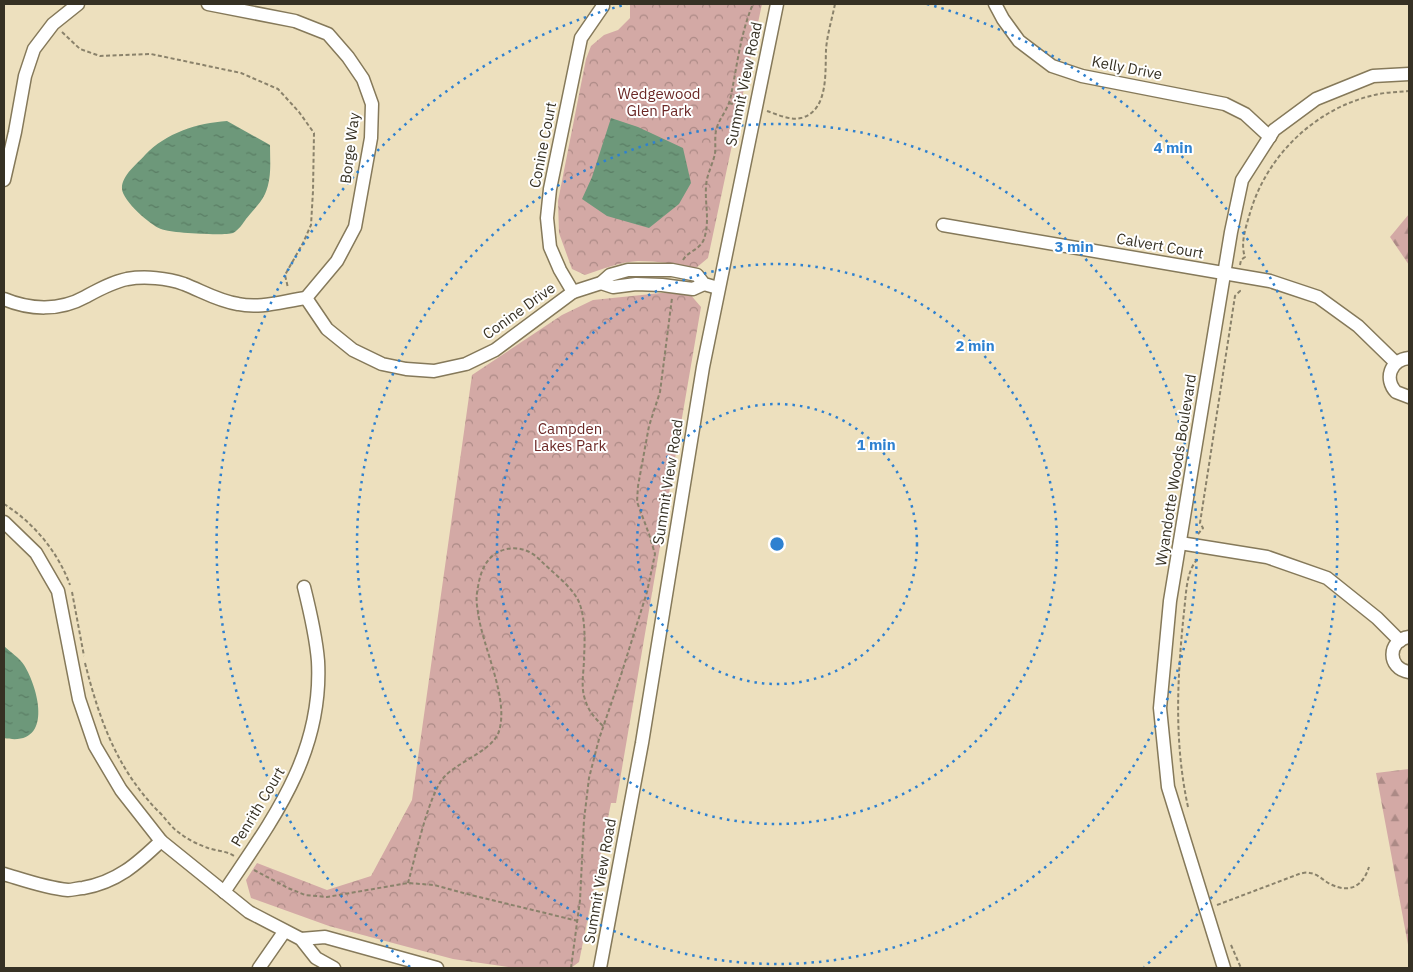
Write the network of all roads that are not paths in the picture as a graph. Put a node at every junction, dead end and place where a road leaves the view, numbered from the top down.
1 (78, 4) edge
2 (208, 4) edge
3 (777, 4) edge
4 (995, 4) edge
5 (603, 6) dead end
6 (1409, 74) edge
7 (1270, 137) junction
8 (4, 180) edge
9 (943, 225) dead end
10 (1224, 273) junction
11 (601, 283) junction
12 (704, 284) junction
13 (718, 288) junction
14 (573, 292) junction
15 (306, 298) junction
16 (4, 299) edge
17 (1409, 358) edge
18 (1396, 363) junction
19 (1409, 397) edge
20 (4, 522) edge
21 (1180, 543) junction
22 (304, 587) dead end
23 (1405, 639) edge
24 (1409, 672) edge
25 (161, 840) junction
26 (4, 874) edge
27 (224, 892) junction
28 (284, 932) junction
29 (301, 940) junction
30 (259, 968) edge
31 (334, 968) edge
32 (437, 968) edge
33 (600, 968) edge
34 (1224, 968) edge

1 - 8 street
2 - 15 street, Borge Way
3 - 13 street, Summit View Road
4 - 7 street, Kelly Drive
5 - 14 street, Conine Court
6 - 7 street, Wyandotte Woods Boulevard
7 - 10 street, Wyandotte Woods Boulevard
9 - 10 street, Calvert Court
10 - 18 street, Calvert Court
10 - 21 street, Wyandotte Woods Boulevard
11 - 12 street, Conine Drive
11 - 12 street, Conine Drive
11 - 14 street, Conine Drive
12 - 13 street, Conine Drive
13 - 33 street, Summit View Road
14 - 15 street, Conine Drive
15 - 16 street
17 - 18 street
18 - 19 street
20 - 25 street
21 - 23 street
21 - 34 street, Wyandotte Woods Boulevard
22 - 27 street, Penrith Court
23 - 24 street
25 - 26 street
25 - 27 street
27 - 28 street
28 - 29 street
28 - 30 street
29 - 31 street
29 - 32 street

